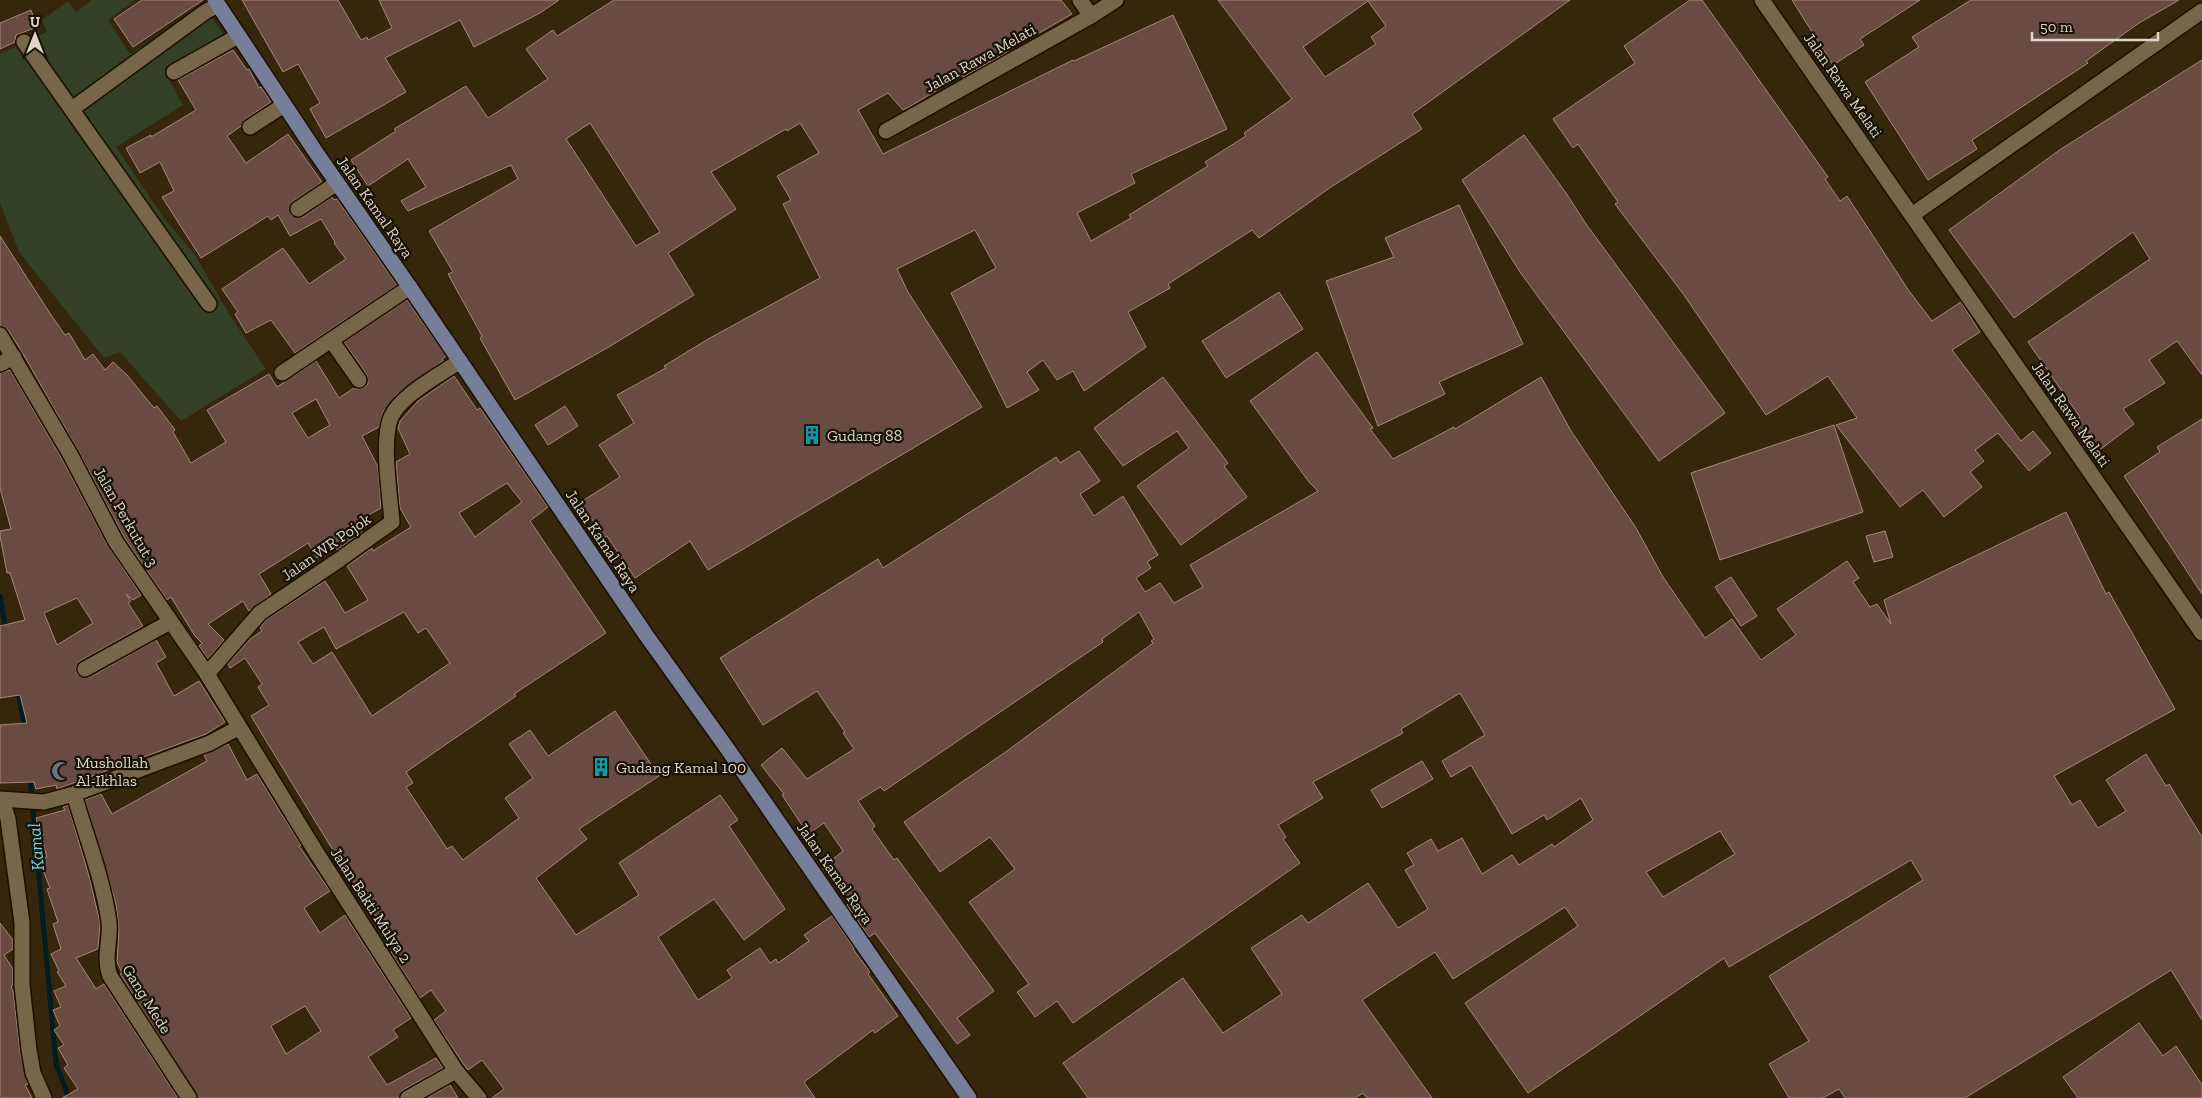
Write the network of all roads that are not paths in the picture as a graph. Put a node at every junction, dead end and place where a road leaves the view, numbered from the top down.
1 (1080, 0) edge
2 (1116, 0) edge
3 (1762, 0) edge
4 (217, 2) edge
5 (2202, 11) edge
6 (1091, 16) junction
7 (238, 36) junction
8 (24, 42) dead end
9 (174, 72) dead end
10 (284, 105) junction
11 (72, 109) junction
12 (250, 127) dead end
13 (886, 131) dead end
14 (337, 183) junction
15 (298, 208) dead end
16 (1912, 215) junction
17 (410, 287) junction
18 (209, 304) dead end
19 (0, 336) edge
20 (331, 340) junction
21 (14, 357) junction
22 (460, 361) junction
23 (0, 364) edge
24 (282, 373) dead end
25 (359, 380) dead end
26 (170, 622) junction
27 (2202, 633) edge
28 (86, 669) dead end
29 (207, 674) junction
30 (238, 728) junction
31 (74, 794) junction
32 (4, 800) edge
33 (456, 1071) junction
34 (44, 1098) edge
35 (188, 1098) edge
36 (408, 1098) edge
37 (479, 1098) edge
38 (969, 1098) edge

1 - 6 street
2 - 6 street, Jalan Rawa Melati
3 - 16 street, Jalan Rawa Melati
4 - 7 main road, Jalan Kamal Raya
4 - 11 street
5 - 16 street
6 - 13 street, Jalan Rawa Melati
7 - 9 street
7 - 10 main road, Jalan Kamal Raya
8 - 11 street
10 - 12 street
10 - 14 main road, Jalan Kamal Raya
11 - 18 street
14 - 15 street
14 - 17 main road, Jalan Kamal Raya
16 - 27 street, Jalan Rawa Melati
17 - 20 street
17 - 22 main road, Jalan Kamal Raya
19 - 21 street, Jalan Perkutut 3
20 - 24 street
20 - 25 street
21 - 23 street
21 - 26 street, Jalan Perkutut 3
22 - 29 street, Jalan WR Pojok
22 - 38 main road, Jalan Kamal Raya
26 - 28 street
26 - 29 street, Jalan Perkutut 3
29 - 30 street, Jalan Perkutut 3
30 - 31 street
30 - 33 street, Jalan Bakti Mulya 2
31 - 32 street
31 - 35 street, Gang Mede
32 - 34 street
33 - 36 street
33 - 37 street, Jalan Bakti Mulya 2

